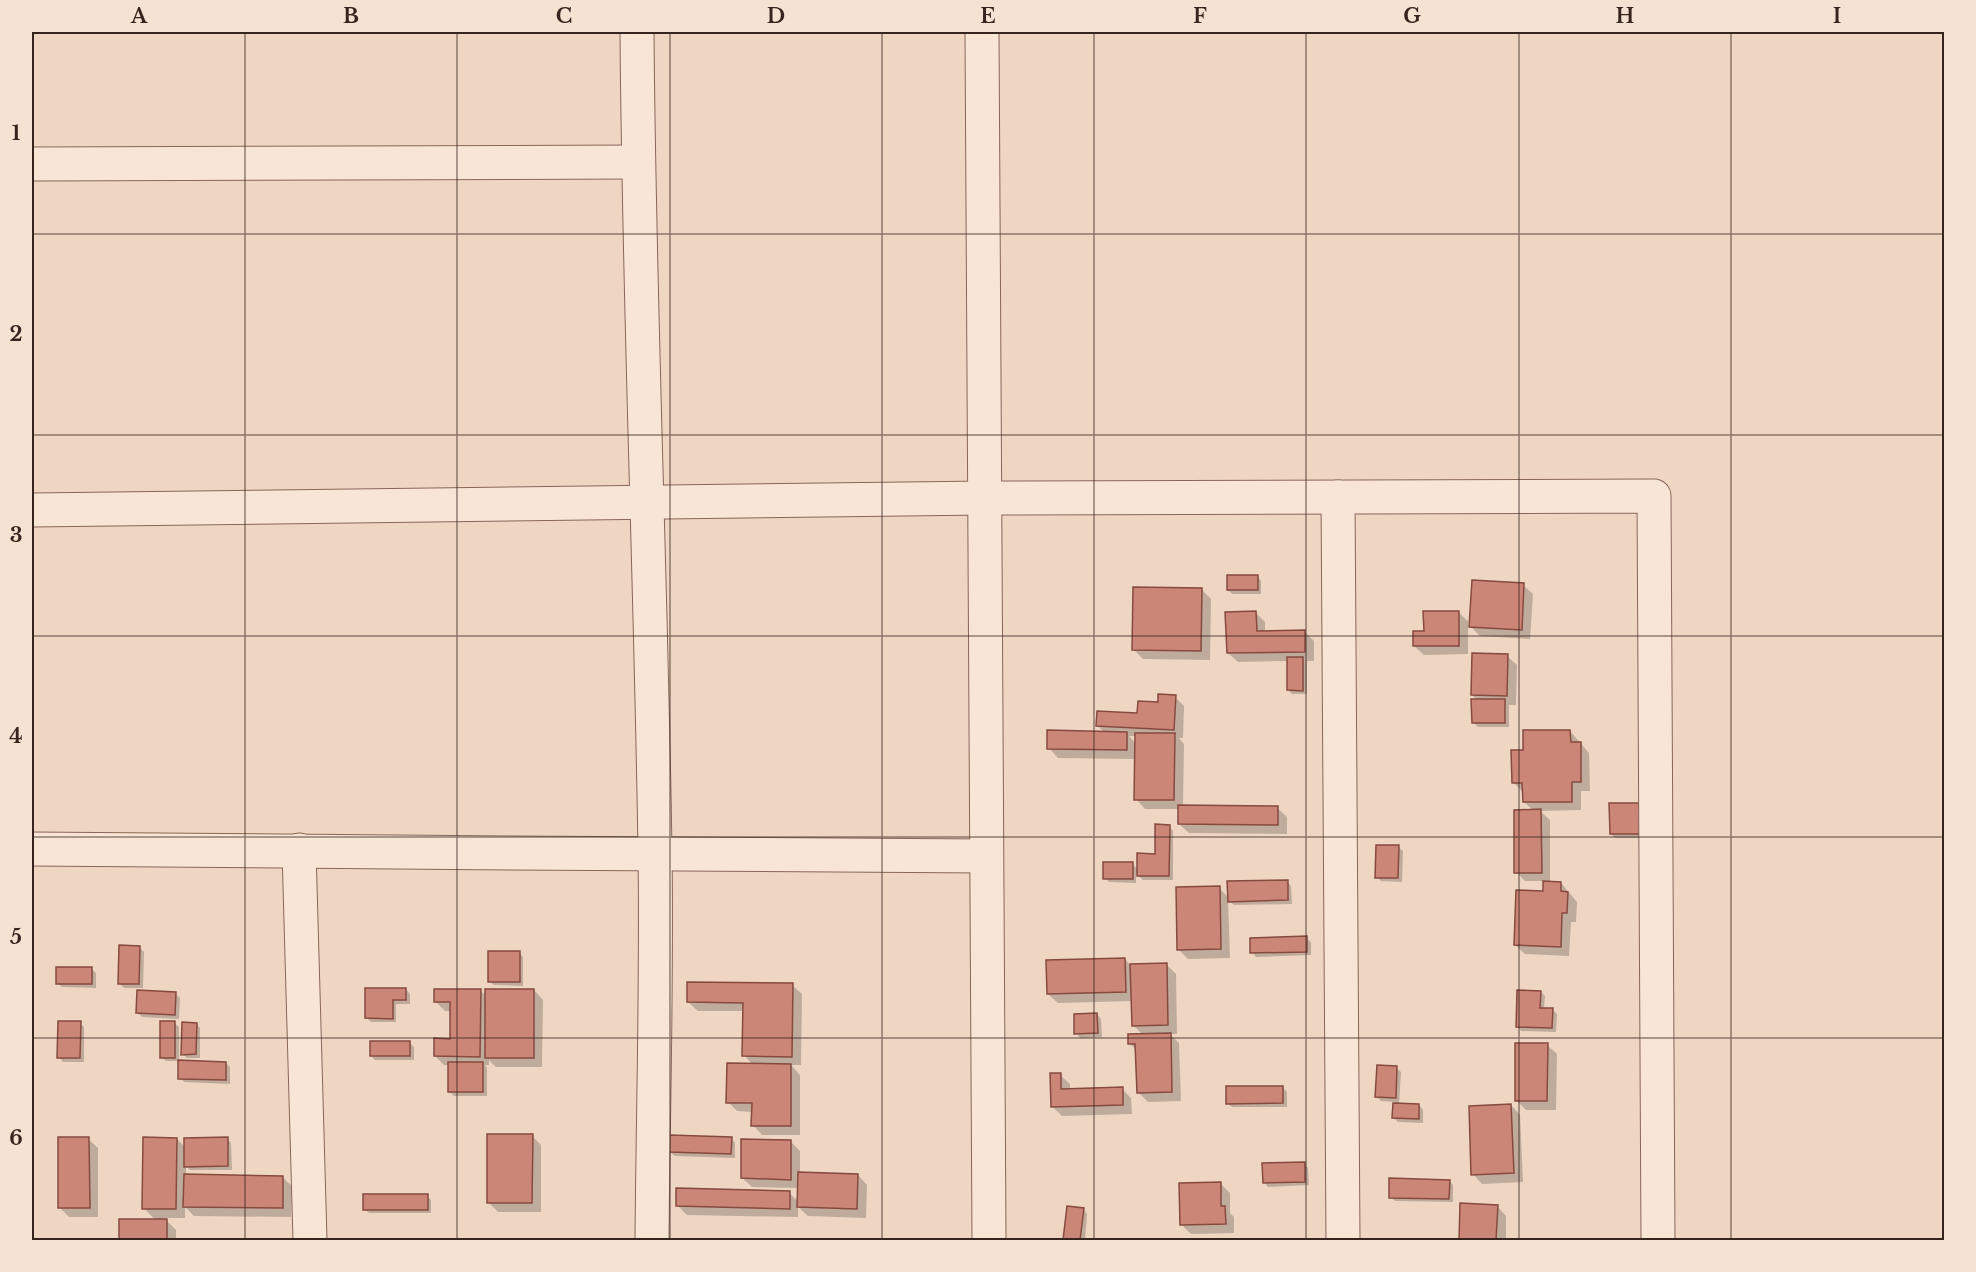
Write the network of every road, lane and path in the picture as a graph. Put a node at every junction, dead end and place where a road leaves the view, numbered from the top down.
1 (637, 32) edge
2 (981, 32) edge
3 (638, 162) junction
4 (32, 164) edge
5 (1338, 497) junction
6 (985, 498) junction
7 (648, 501) junction
8 (32, 510) edge
9 (32, 849) edge
10 (300, 850) junction
11 (655, 856) junction
12 (986, 856) junction
13 (310, 1240) edge
14 (652, 1240) edge
15 (989, 1240) edge
16 (1343, 1240) edge
17 (1658, 1240) edge

1 - 3 street
2 - 6 street
3 - 4 street
3 - 7 street
5 - 6 street
5 - 16 street
5 - 17 street
6 - 7 street
6 - 12 street
7 - 8 street
7 - 11 street
9 - 10 street
10 - 11 street
10 - 13 street
11 - 12 street
11 - 14 street
12 - 15 street

